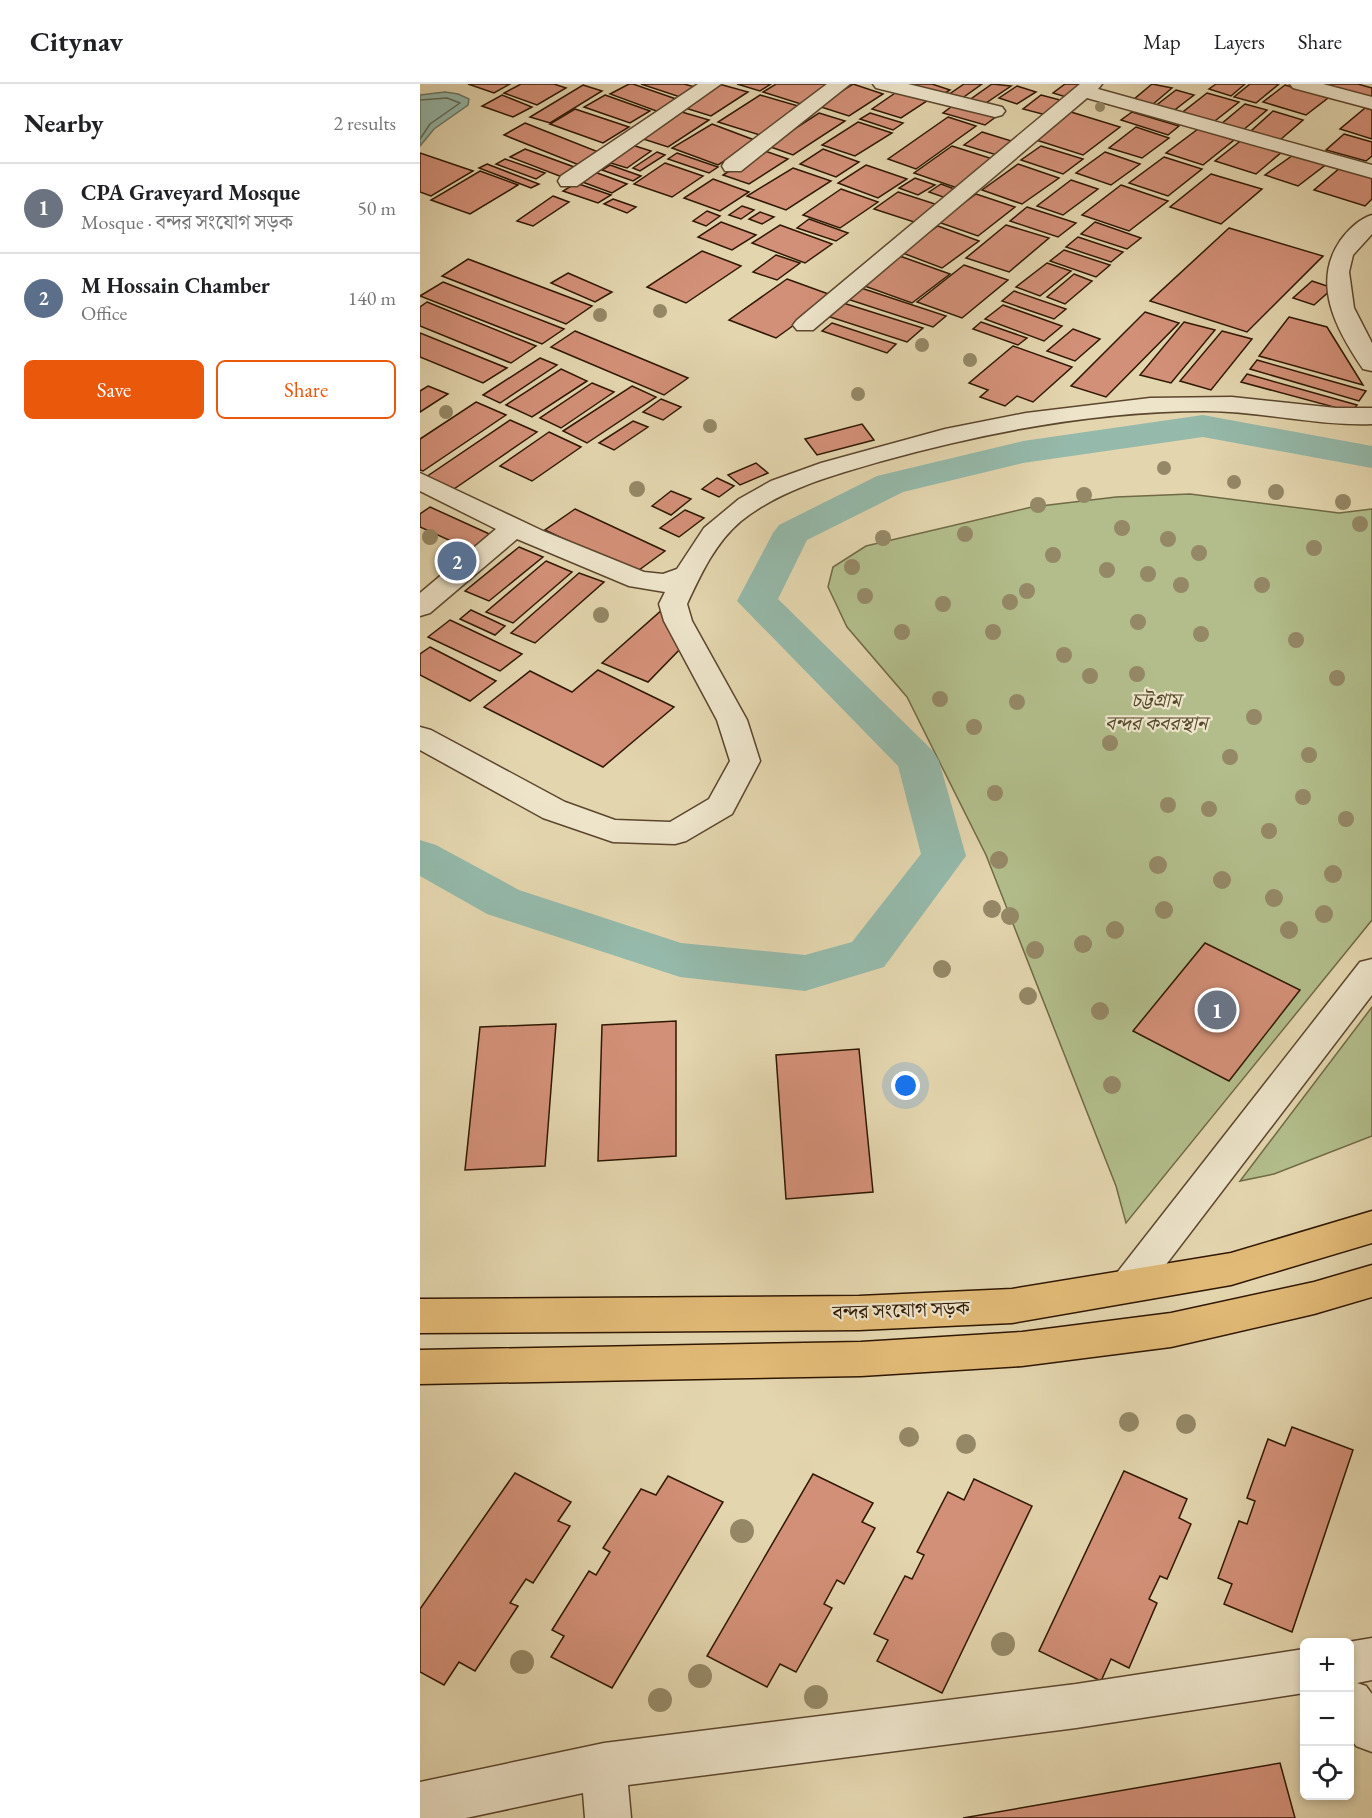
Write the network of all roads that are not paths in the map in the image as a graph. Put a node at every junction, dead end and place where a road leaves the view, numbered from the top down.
1 (711, 84) edge
2 (840, 84) edge
3 (883, 84) edge
4 (1300, 84) edge
5 (1088, 87) edge
6 (1372, 103) edge
7 (995, 111) dead end
8 (733, 166) dead end
9 (1372, 172) edge
10 (569, 181) dead end
11 (1372, 222) edge
12 (805, 326) dead end
13 (1372, 364) edge
14 (1372, 416) edge
15 (420, 482) edge
16 (515, 527) junction
17 (687, 575) junction
18 (420, 607) edge
19 (420, 737) edge
20 (1372, 970) edge
21 (1372, 1227) edge
22 (1372, 1281) edge
23 (1129, 1285) junction
24 (420, 1316) edge
25 (420, 1367) edge
26 (1372, 1659) edge
27 (1354, 1662) edge
28 (1300, 1672) edge
29 (1354, 1707) edge
30 (1372, 1730) edge
31 (604, 1766) junction
32 (420, 1805) edge
33 (608, 1818) edge

1 - 10 street
2 - 8 street
3 - 7 street
4 - 6 street
5 - 9 street
5 - 12 street
11 - 13 street
14 - 17 street
15 - 16 street
16 - 17 street
16 - 18 street
17 - 19 street
20 - 23 street
21 - 23 highway, বন্দর সংযোগ সড়ক
22 - 25 highway
23 - 24 highway, বন্দর সংযোগ সড়ক
26 - 27 street
28 - 31 street
29 - 30 street
31 - 32 street
31 - 33 street

